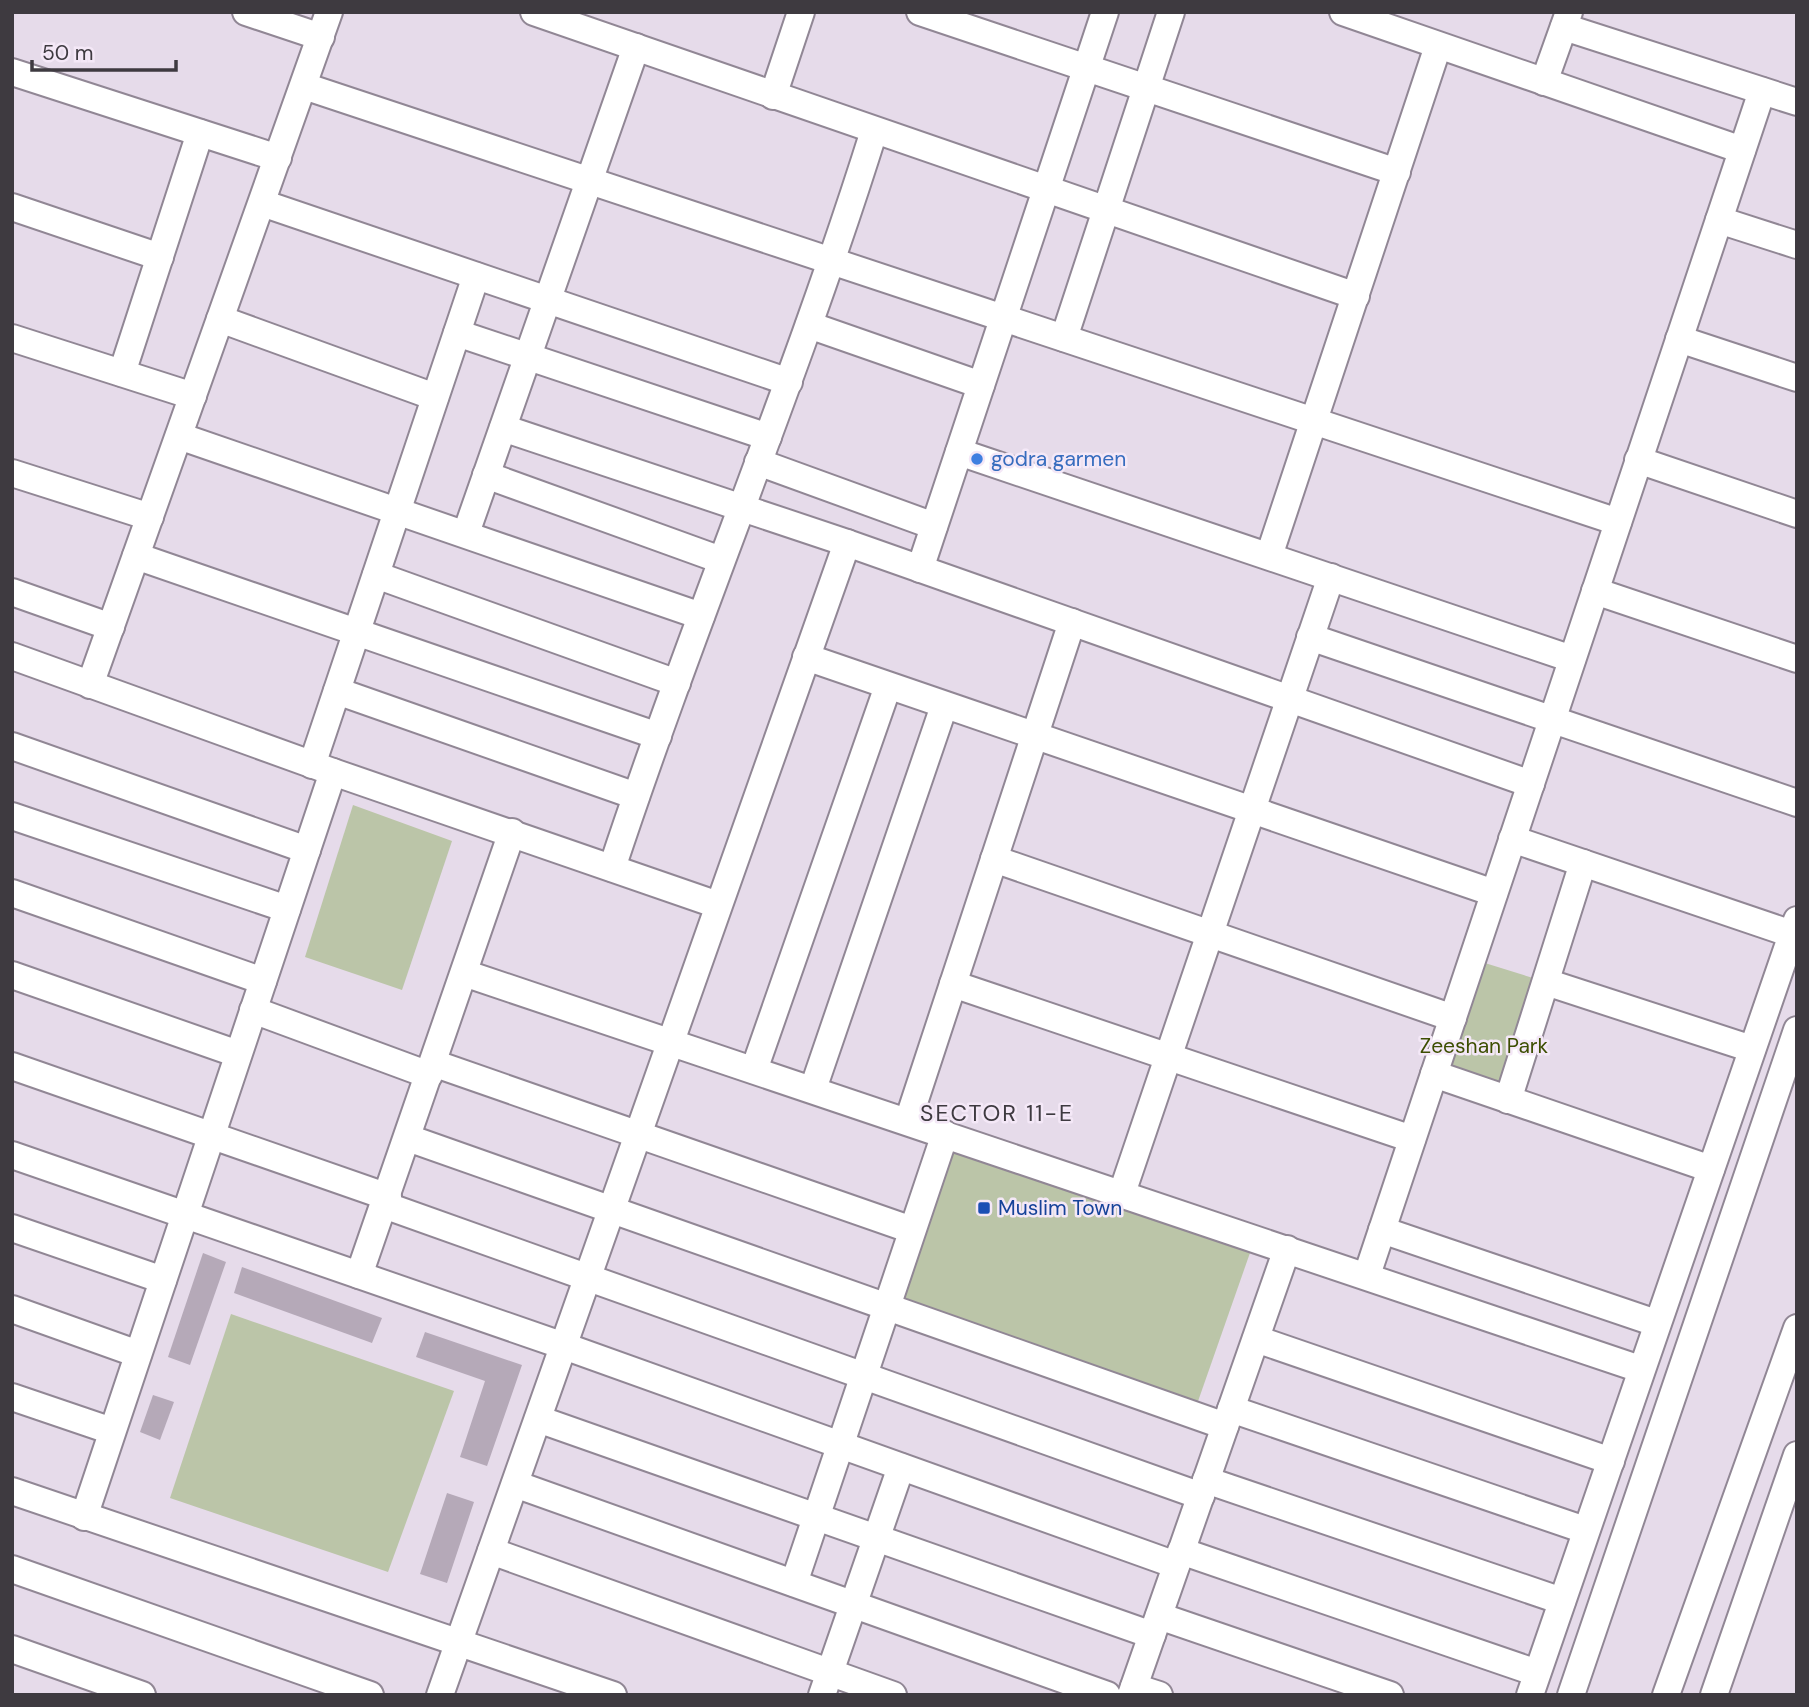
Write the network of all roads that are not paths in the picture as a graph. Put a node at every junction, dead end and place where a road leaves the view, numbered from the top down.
1 (246, 12) edge
2 (534, 12) edge
3 (801, 12) edge
4 (920, 12) edge
5 (1105, 12) edge
6 (1171, 12) edge
7 (1343, 12) edge
8 (1566, 20) edge
9 (325, 25) edge
10 (1438, 46) junction
11 (636, 47) junction
12 (1086, 68) junction
13 (12, 72) edge
14 (1544, 82) junction
15 (304, 86) junction
16 (1146, 88) junction
17 (1762, 90) junction
18 (773, 96) junction
19 (1797, 102) edge
20 (874, 131) junction
21 (200, 133) junction
22 (1742, 150) junction
23 (278, 158) junction
24 (1396, 172) junction
25 (589, 181) junction
26 (1046, 191) junction
27 (262, 203) junction
28 (12, 207) edge
29 (1106, 212) junction
30 (1718, 220) junction
31 (1797, 245) edge
32 (160, 257) junction
33 (833, 262) junction
34 (476, 276) junction
35 (1356, 296) junction
36 (548, 300) junction
37 (1003, 318) junction
38 (220, 319) junction
39 (810, 325) junction
40 (457, 332) junction
41 (12, 338) edge
42 (1063, 338) junction
43 (1679, 339) junction
44 (528, 356) junction
45 (122, 373) junction
46 (1797, 378) edge
47 (789, 382) junction
48 (981, 385) junction
49 (193, 396) junction
50 (435, 397) junction
51 (1314, 421) junction
52 (503, 428) junction
53 (178, 436) junction
54 (763, 449) junction
55 (959, 452) junction
56 (1638, 460) junction
57 (12, 473) edge
58 (486, 475) junction
59 (741, 507) junction
60 (397, 510) junction
61 (1797, 514) edge
62 (150, 517) junction
63 (1618, 522) junction
64 (934, 526) junction
65 (466, 533) junction
66 (847, 543) junction
67 (136, 556) junction
68 (1269, 556) junction
69 (721, 560) junction
70 (920, 569) junction
71 (376, 575) junction
72 (1331, 577) junction
73 (1595, 591) junction
74 (12, 592) edge
75 (701, 616) junction
76 (1072, 622) junction
77 (111, 627) junction
78 (356, 632) junction
79 (1310, 637) junction
80 (12, 656) edge
81 (806, 657) junction
82 (1572, 659) junction
83 (1797, 659) edge
84 (677, 683) junction
85 (90, 685) junction
86 (888, 686) junction
87 (337, 691) junction
88 (1290, 699) junction
89 (944, 706) junction
90 (1552, 721) junction
91 (659, 736) junction
92 (1034, 738) junction
93 (12, 746) edge
94 (323, 769) junction
95 (1531, 784) junction
96 (636, 796) junction
97 (1797, 803) edge
98 (1252, 812) junction
99 (12, 816) edge
100 (512, 832) junction
101 (1512, 839) junction
102 (307, 850) junction
103 (994, 859) junction
104 (1583, 863) junction
105 (612, 868) junction
106 (12, 893) edge
107 (1494, 893) junction
108 (718, 905) junction
109 (287, 909) junction
110 (1794, 927) edge
111 (1210, 934) junction
112 (464, 973) junction
113 (12, 975) edge
114 (263, 981) junction
115 (1546, 982) junction
116 (953, 984) junction
117 (253, 1010) junction
118 (1453, 1018) junction
119 (1797, 1030) edge
120 (671, 1042) junction
121 (1752, 1049) junction
122 (238, 1054) junction
123 (1168, 1057) junction
124 (12, 1066) edge
125 (431, 1069) junction
126 (754, 1070) junction
127 (1434, 1074) junction
128 (813, 1089) junction
129 (1508, 1100) junction
130 (908, 1121) junction
131 (639, 1133) junction
132 (945, 1133) junction
133 (211, 1135) junction
134 (408, 1138) junction
135 (1412, 1139) junction
136 (12, 1155) edge
137 (1711, 1169) junction
138 (1122, 1193) junction
139 (386, 1201) junction
140 (612, 1209) junction
141 (184, 1215) junction
142 (12, 1228) edge
143 (912, 1230) junction
144 (1382, 1230) junction
145 (1287, 1249) junction
146 (359, 1275) junction
147 (1367, 1275) junction
148 (588, 1278) junction
149 (163, 1279) junction
150 (887, 1306) junction
151 (12, 1309) edge
152 (1656, 1323) junction
153 (1797, 1328) edge
154 (1255, 1339) junction
155 (564, 1346) junction
156 (138, 1354) junction
157 (1640, 1369) junction
158 (863, 1376) junction
159 (12, 1397) edge
160 (1228, 1417) junction
161 (538, 1419) junction
162 (112, 1431) junction
163 (840, 1445) junction
164 (1797, 1455) edge
165 (1611, 1461) junction
166 (901, 1467) junction
167 (515, 1484) junction
168 (1203, 1488) junction
169 (12, 1491) edge
170 (84, 1517) junction
171 (816, 1517) junction
172 (1585, 1530) junction
173 (876, 1538) junction
174 (491, 1551) junction
175 (1179, 1558) junction
176 (12, 1569) edge
177 (794, 1583) junction
178 (1562, 1601) junction
179 (853, 1604) junction
180 (1155, 1625) junction
181 (458, 1644) junction
182 (12, 1648) edge
183 (826, 1684) edge
184 (1533, 1684) edge
185 (580, 1690) edge
186 (1133, 1691) edge
187 (142, 1695) edge
188 (370, 1695) edge
189 (440, 1695) edge
190 (613, 1695) edge
191 (893, 1695) edge
192 (1107, 1695) edge
193 (1159, 1695) edge
194 (1390, 1695) edge
195 (1571, 1695) edge
196 (1666, 1695) edge
197 (1714, 1695) edge

1 - 9 street
2 - 11 street
3 - 18 street
4 - 12 street
5 - 12 street
6 - 16 street
7 - 10 street
8 - 14 street
8 - 17 street
9 - 15 street
10 - 14 street
10 - 24 street
11 - 18 street
11 - 25 street
12 - 16 street
12 - 26 street
13 - 21 street
14 - 22 street
15 - 23 street
15 - 25 street
16 - 24 street
16 - 29 street
17 - 19 street
17 - 22 street
18 - 20 street
20 - 26 street
20 - 33 street
21 - 23 street
21 - 32 street
22 - 30 street
23 - 27 street
24 - 35 street
25 - 33 street
25 - 36 street
26 - 29 street
26 - 37 street
27 - 34 street
27 - 38 street
28 - 32 street
29 - 35 street
29 - 42 street
30 - 31 street
30 - 43 street
32 - 45 street
33 - 37 street
33 - 39 street
34 - 36 street
34 - 40 street
35 - 51 street
36 - 44 street
36 - 47 street
37 - 42 street
37 - 48 street
38 - 49 street
38 - 50 street
39 - 47 street
39 - 48 street
40 - 44 street
40 - 50 street
41 - 45 street
42 - 51 street
43 - 46 street
43 - 56 street
44 - 52 street
44 - 54 street
45 - 49 street
47 - 54 street
48 - 55 street
49 - 53 street
50 - 60 street
51 - 63 street
51 - 68 street
52 - 58 street
52 - 59 street
53 - 60 street
53 - 62 street
54 - 59 street
54 - 64 street
55 - 64 street
55 - 68 street
56 - 61 street
56 - 63 street
57 - 62 street
58 - 65 street
58 - 69 street
59 - 66 street
59 - 69 street
60 - 65 street
60 - 71 street
62 - 67 street
63 - 73 street
64 - 70 street
65 - 75 street
66 - 70 street
66 - 81 street
67 - 77 street
67 - 78 street
68 - 72 street
69 - 75 street
70 - 76 street
71 - 78 street
71 - 84 street
72 - 79 street
72 - 82 street
73 - 82 street
73 - 83 street
74 - 77 street
75 - 84 street
76 - 88 street
76 - 92 street
77 - 85 street
78 - 87 street
78 - 91 street
79 - 88 street
79 - 90 street
80 - 85 street
81 - 86 street
81 - 108 street
82 - 90 street
84 - 91 street
85 - 94 street
86 - 89 street
86 - 126 street
87 - 94 street
87 - 96 street
88 - 95 street
88 - 98 street
89 - 92 street
89 - 128 street
90 - 95 street
90 - 97 street
91 - 96 street
92 - 98 street
92 - 103 street
93 - 102 street
94 - 100 street
94 - 102 street
95 - 101 street
96 - 105 street
98 - 107 street
98 - 111 street
99 - 109 street
100 - 105 street
100 - 112 street
101 - 104 street
101 - 107 street
102 - 109 street
103 - 111 street
103 - 116 street
104 - 110 street
104 - 115 street
105 - 108 street
106 - 114 street
107 - 118 street
108 - 120 street
109 - 114 street
110 - 121 street
111 - 118 street
111 - 123 street
112 - 120 street
112 - 125 street
113 - 122 street
114 - 117 street
115 - 121 street
115 - 129 street
116 - 123 street
116 - 130 street
117 - 122 street
117 - 125 street
118 - 127 street
119 - 195 street
120 - 126 street
120 - 131 street
121 - 137 street
122 - 133 street
123 - 135 street
123 - 138 street
124 - 133 street
125 - 131 street
125 - 134 street
126 - 128 street
127 - 129 street
127 - 135 street
128 - 130 street
129 - 137 street
130 - 132 street
131 - 140 street
131 - 143 street
132 - 138 street
132 - 143 street
133 - 139 street
133 - 141 street
134 - 139 street
134 - 140 street
135 - 144 street
136 - 141 street
137 - 152 street
138 - 145 street
139 - 146 street
139 - 148 street
140 - 148 street
140 - 150 street
141 - 146 street
141 - 149 street
142 - 149 street
143 - 150 street
144 - 147 street
144 - 152 street
145 - 147 street
145 - 154 street
146 - 155 street
147 - 157 street
148 - 155 street
148 - 158 street
149 - 156 street
150 - 158 street
150 - 160 street
151 - 156 street
152 - 157 street
153 - 196 street
154 - 160 street
154 - 165 street
155 - 161 street
155 - 163 street
156 - 162 street
157 - 165 street
158 - 163 street
158 - 168 street
159 - 162 street
160 - 168 street
160 - 172 street
161 - 167 street
161 - 171 street
162 - 170 street
163 - 166 street
163 - 171 street
164 - 197 street
165 - 172 street
166 - 173 street
166 - 175 street
167 - 174 street
167 - 177 street
168 - 175 street
168 - 178 street
169 - 170 street
170 - 181 street
171 - 173 street
171 - 177 street
172 - 178 street
173 - 179 street
173 - 180 street
174 - 181 street
174 - 183 street
175 - 180 street
175 - 184 street
176 - 188 street
177 - 179 street
178 - 184 street
179 - 183 street
179 - 192 street
180 - 186 street
180 - 194 street
181 - 185 street
181 - 189 street
182 - 187 street
183 - 191 street
185 - 190 street
186 - 193 street

